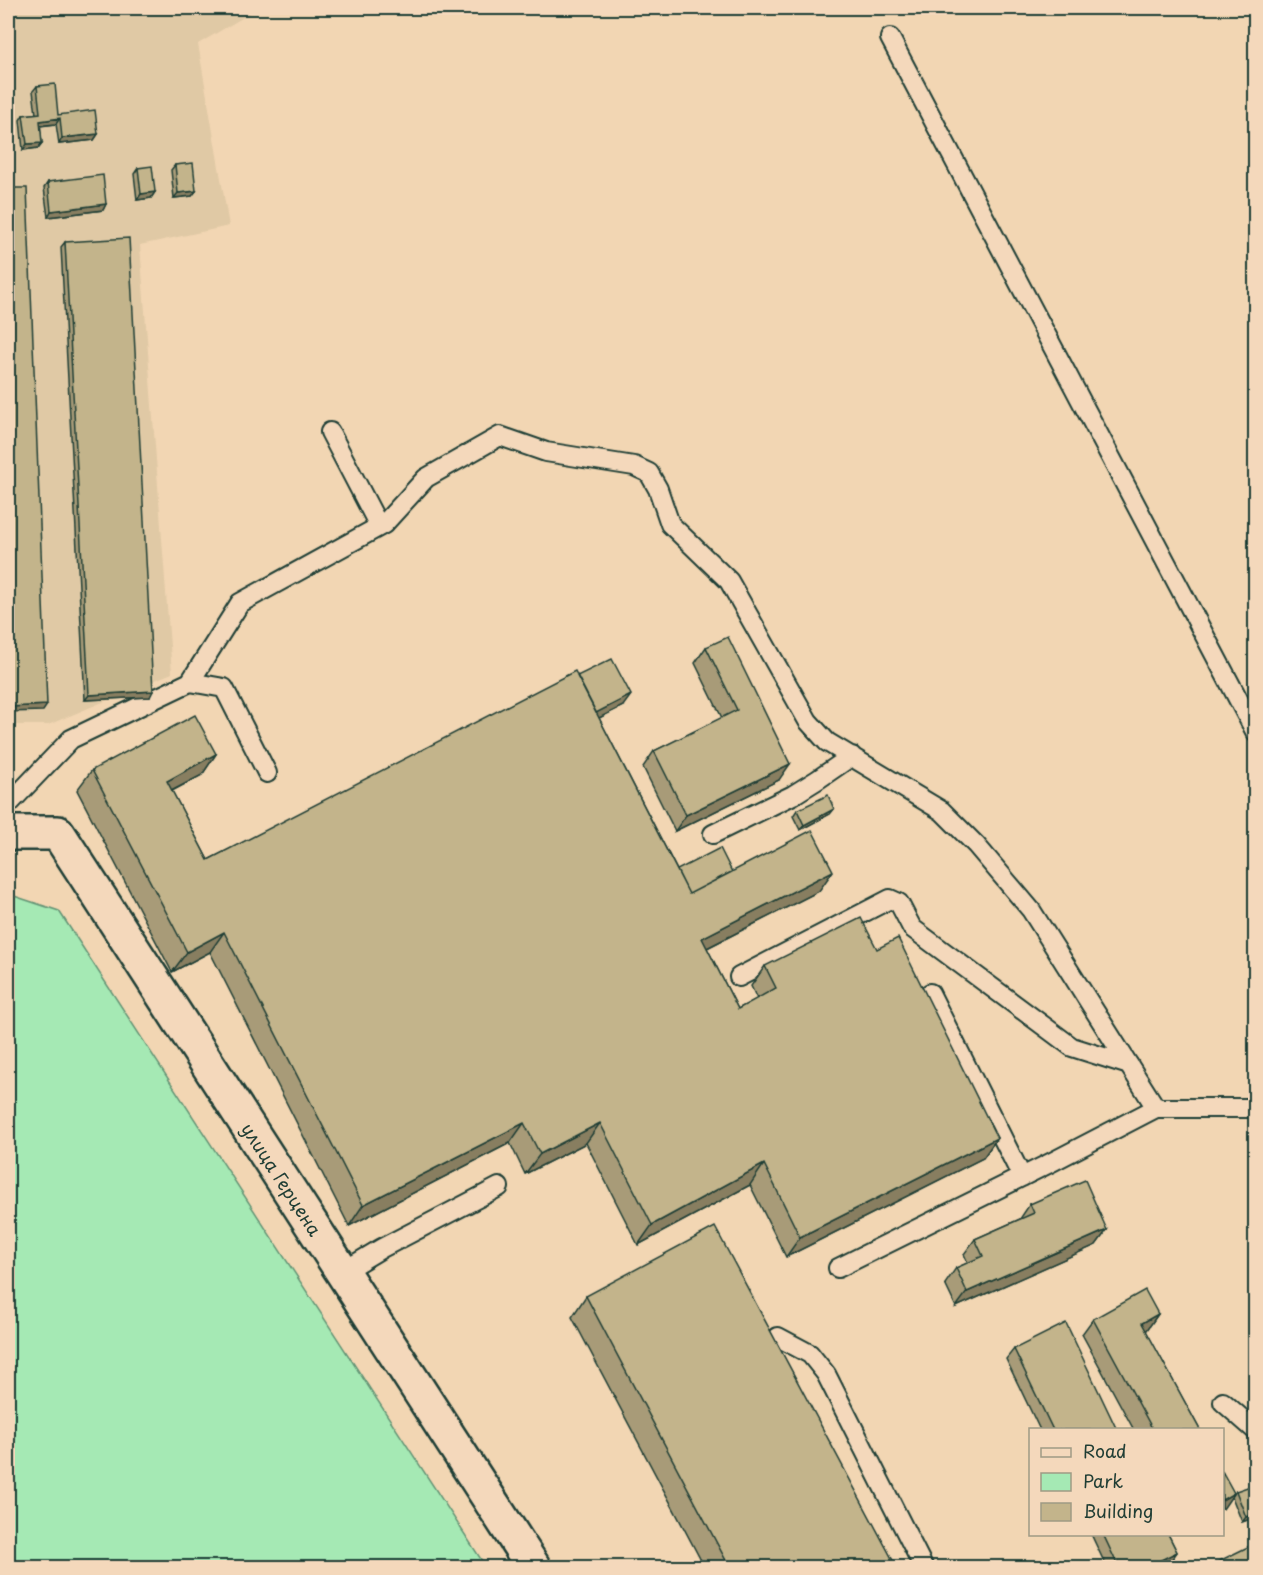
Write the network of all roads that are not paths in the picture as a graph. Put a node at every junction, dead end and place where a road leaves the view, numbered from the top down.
1 (890, 38) dead end
2 (330, 432) dead end
3 (379, 526) junction
4 (190, 682) junction
5 (1256, 733) edge
6 (852, 756) junction
7 (267, 773) dead end
8 (8, 805) edge
9 (8, 833) edge
10 (714, 834) dead end
11 (739, 977) dead end
12 (930, 993) dead end
13 (1129, 1065) junction
14 (1156, 1108) junction
15 (1256, 1108) edge
16 (1022, 1177) junction
17 (499, 1187) dead end
18 (838, 1268) dead end
19 (342, 1272) junction
20 (778, 1337) dead end
21 (1223, 1402) dead end
22 (1256, 1431) edge
23 (534, 1568) edge
24 (924, 1568) edge

1 - 5 lane
2 - 3 lane
3 - 4 lane
3 - 6 lane
4 - 7 lane
4 - 8 lane
6 - 10 lane
6 - 13 lane
9 - 19 street, улица Герцена
11 - 13 lane
12 - 16 lane
13 - 14 lane
14 - 15 lane
14 - 16 lane
16 - 18 lane
17 - 19 lane
19 - 23 street, улица Герцена
20 - 24 lane
21 - 22 lane

